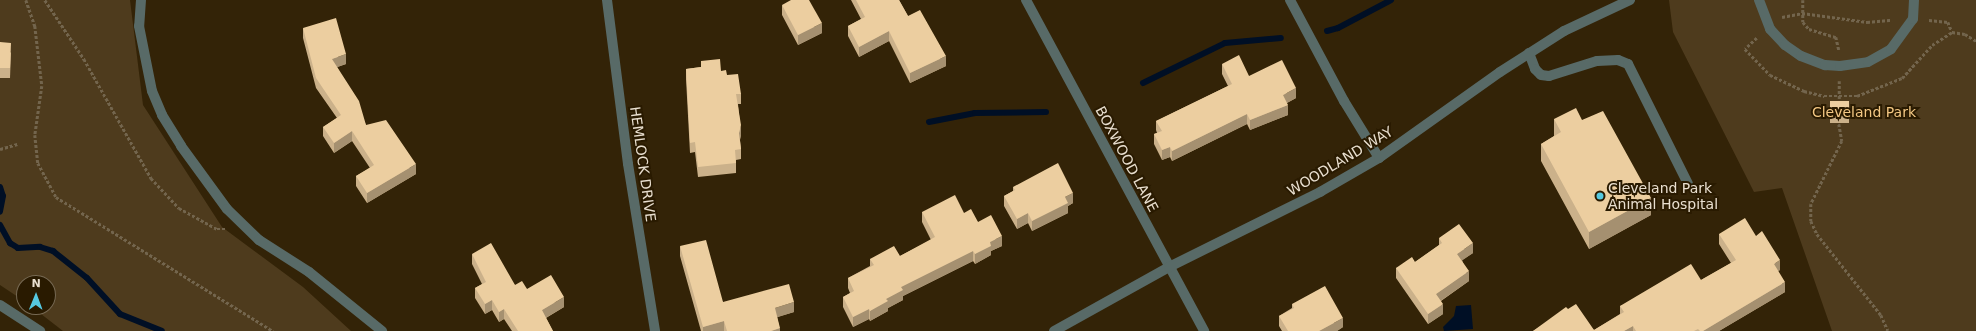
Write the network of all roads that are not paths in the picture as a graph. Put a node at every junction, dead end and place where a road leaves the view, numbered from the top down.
1 (141, 0) edge
2 (607, 0) edge
3 (1026, 0) edge
4 (1290, 0) edge
5 (1630, 0) edge
6 (1759, 0) edge
7 (1914, 0) edge
8 (1529, 53) junction
9 (1379, 158) junction
10 (1688, 184) dead end
11 (1169, 267) junction
12 (0, 305) edge
13 (40, 331) edge
14 (382, 331) edge
15 (655, 331) edge
16 (1054, 331) edge
17 (1204, 331) edge

1 - 14 street
2 - 15 street, HEMLOCK DRIVE
3 - 11 street, BOXWOOD LANE
4 - 9 street
5 - 8 street, WOODLAND WAY
6 - 7 street
8 - 9 street, WOODLAND WAY
8 - 10 street
9 - 11 street, WOODLAND WAY
11 - 16 street, WOODLAND WAY
11 - 17 street, BOXWOOD LANE
12 - 13 street

